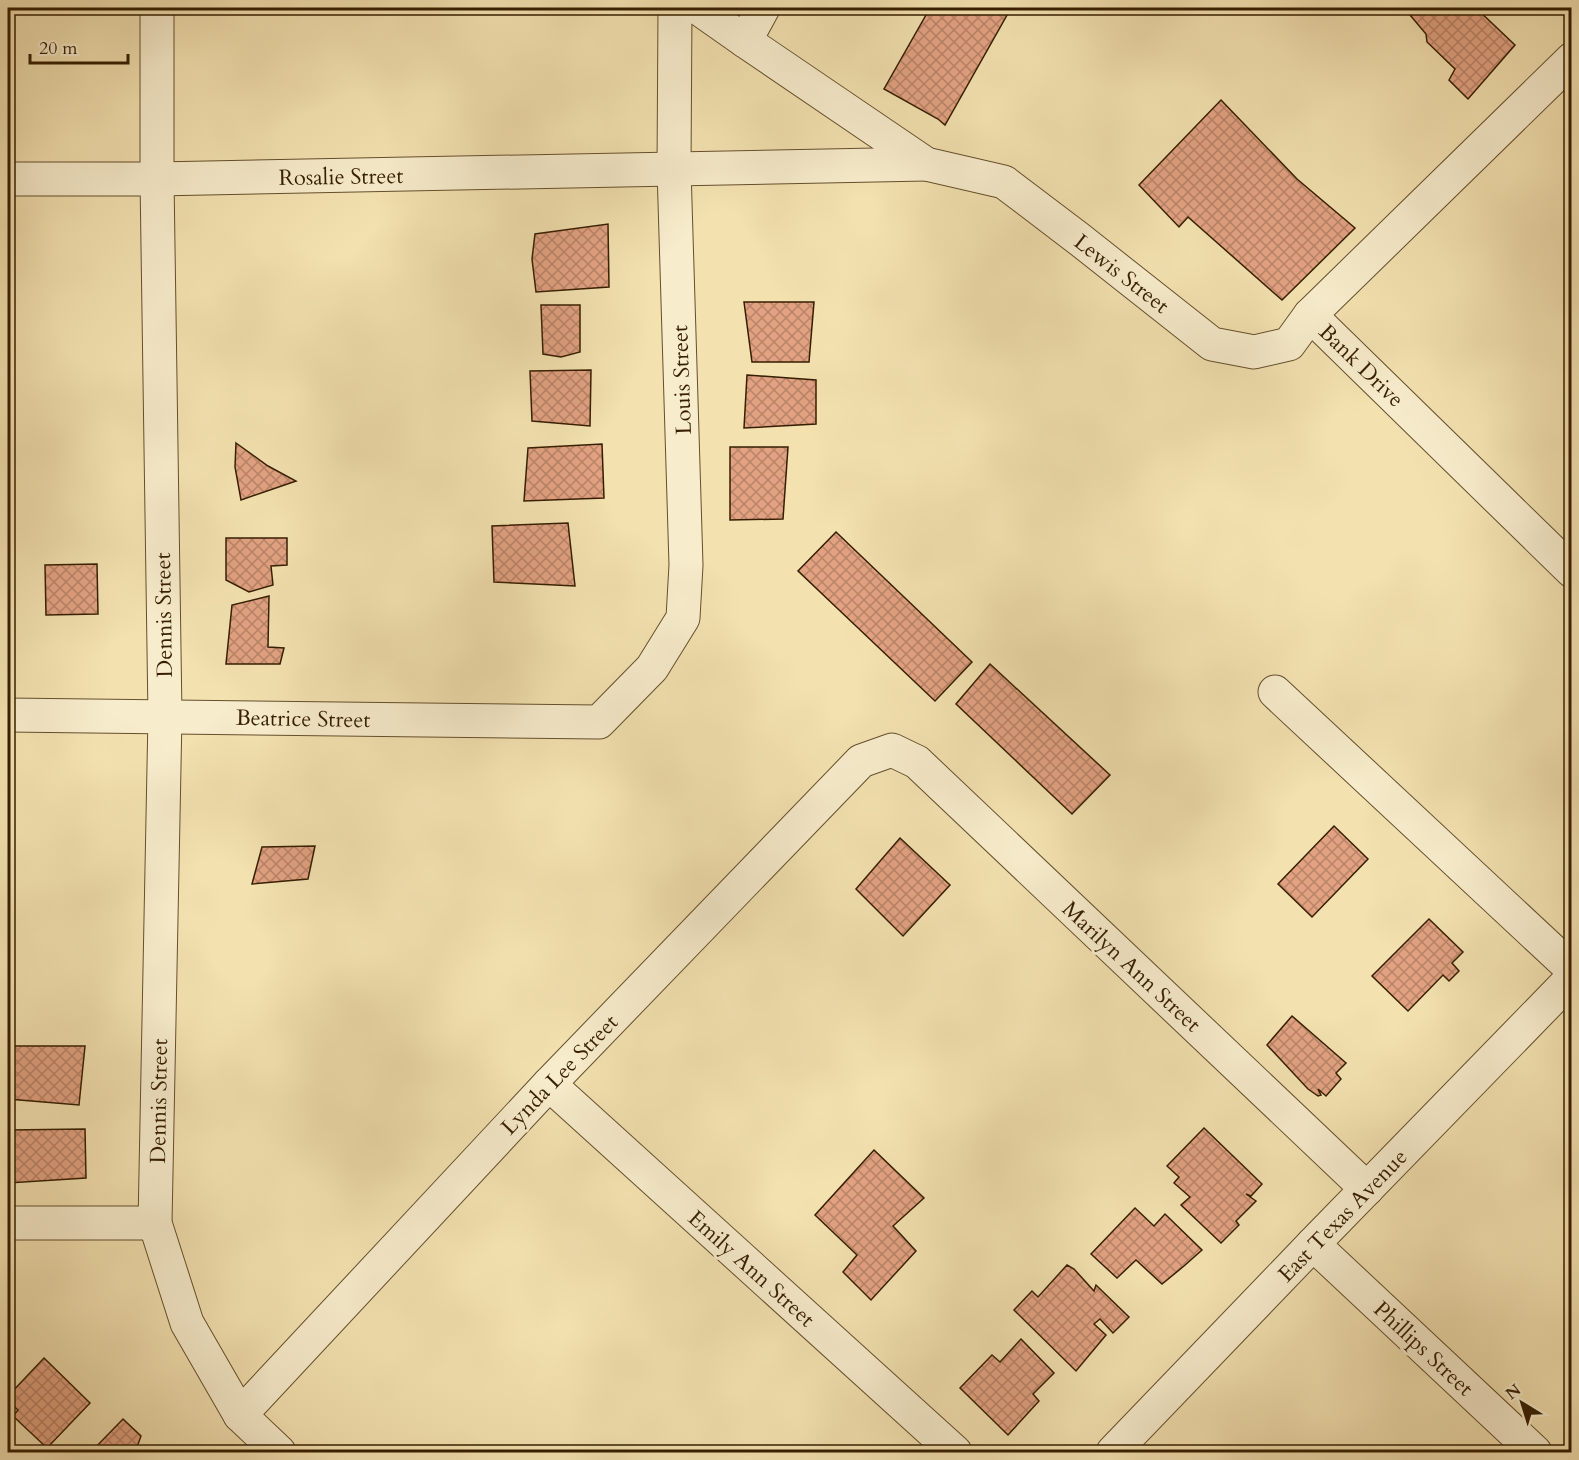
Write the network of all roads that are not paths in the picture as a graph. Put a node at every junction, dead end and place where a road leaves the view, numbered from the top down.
1 (157, 8) edge
2 (675, 8) edge
3 (698, 8) edge
4 (763, 8) edge
5 (745, 41) junction
6 (1572, 59) edge
7 (926, 164) junction
8 (674, 169) junction
9 (8, 179) edge
10 (157, 179) junction
11 (1310, 315) junction
12 (1572, 571) edge
13 (1275, 692) dead end
14 (8, 715) edge
15 (165, 716) junction
16 (599, 722) joint
17 (892, 750) joint
18 (1572, 969) edge
19 (1572, 978) edge
20 (549, 1084) junction
21 (1367, 1189) junction
22 (8, 1223) edge
23 (155, 1223) junction
24 (1312, 1244) junction
25 (240, 1415) junction
26 (279, 1452) edge
27 (955, 1452) edge
28 (1113, 1452) edge
29 (1535, 1452) edge

1 - 10 street, Dennis Street
2 - 8 street, Louis Street
3 - 5 street, Lewis Street
4 - 5 street
5 - 7 street, Lewis Street
6 - 11 street, Bank Drive
7 - 8 street, Lewis Street
7 - 11 street, Lewis Street
8 - 10 street, Rosalie Street
8 - 16 street, Louis Street
9 - 10 street, Rosalie Street
10 - 15 street, Dennis Street
11 - 12 street, Bank Drive
13 - 18 street
14 - 15 street, Beatrice Street
15 - 16 street, Beatrice Street
15 - 23 street, Dennis Street
17 - 20 street, Lynda Lee Street
17 - 21 street, Marilyn Ann Street
19 - 21 street, East Texas Avenue
20 - 25 street, Lynda Lee Street
20 - 27 street, Emily Ann Street
21 - 24 street, East Texas Avenue
22 - 23 street
23 - 25 street, Dennis Street
24 - 28 street, East Texas Avenue
24 - 29 street, Phillips Street
25 - 26 street, Dennis Street

